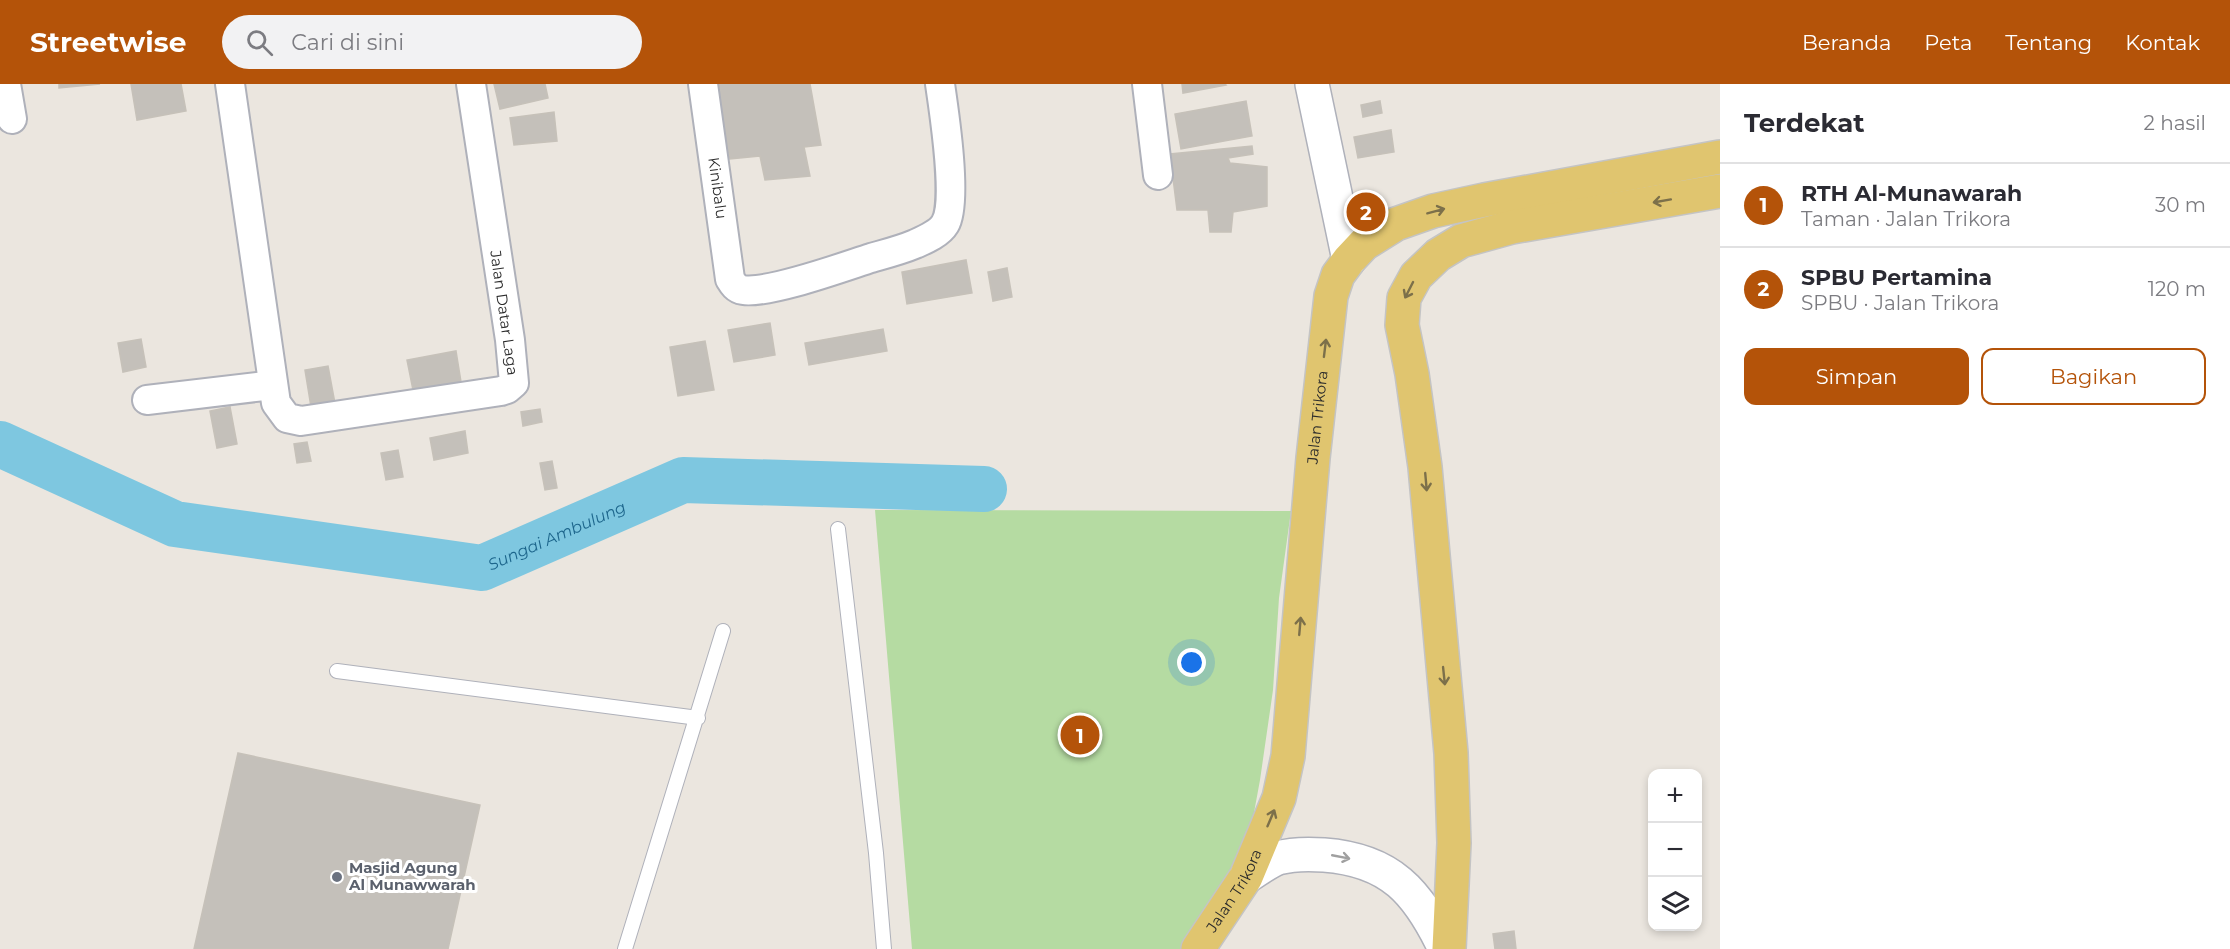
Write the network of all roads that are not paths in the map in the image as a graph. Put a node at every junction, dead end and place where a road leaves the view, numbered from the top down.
1 (6, 84) edge
2 (230, 84) edge
3 (471, 84) edge
4 (703, 84) edge
5 (940, 84) edge
6 (1147, 84) edge
7 (1312, 84) edge
8 (12, 119) dead end
9 (1720, 157) edge
10 (1158, 175) dead end
11 (1720, 191) edge
12 (1348, 260) junction
13 (273, 385) junction
14 (147, 400) dead end
15 (838, 529) dead end
16 (723, 631) dead end
17 (337, 671) dead end
18 (698, 718) junction
19 (1246, 877) junction
20 (1208, 941) edge
21 (625, 949) edge
22 (884, 949) edge
23 (1447, 949) edge

1 - 8 street
2 - 13 street
3 - 13 street, Jalan Datar Laga
4 - 5 street, Kinibalu
6 - 10 street
7 - 12 street
12 -> 9 main road, Jalan Trikora
11 -> 23 main road
19 -> 12 main road, Jalan Trikora
13 - 14 street
15 - 22 lane
16 - 18 lane
17 - 18 lane
18 - 21 lane
19 - 20 main road, Jalan Trikora
19 -> 23 street

